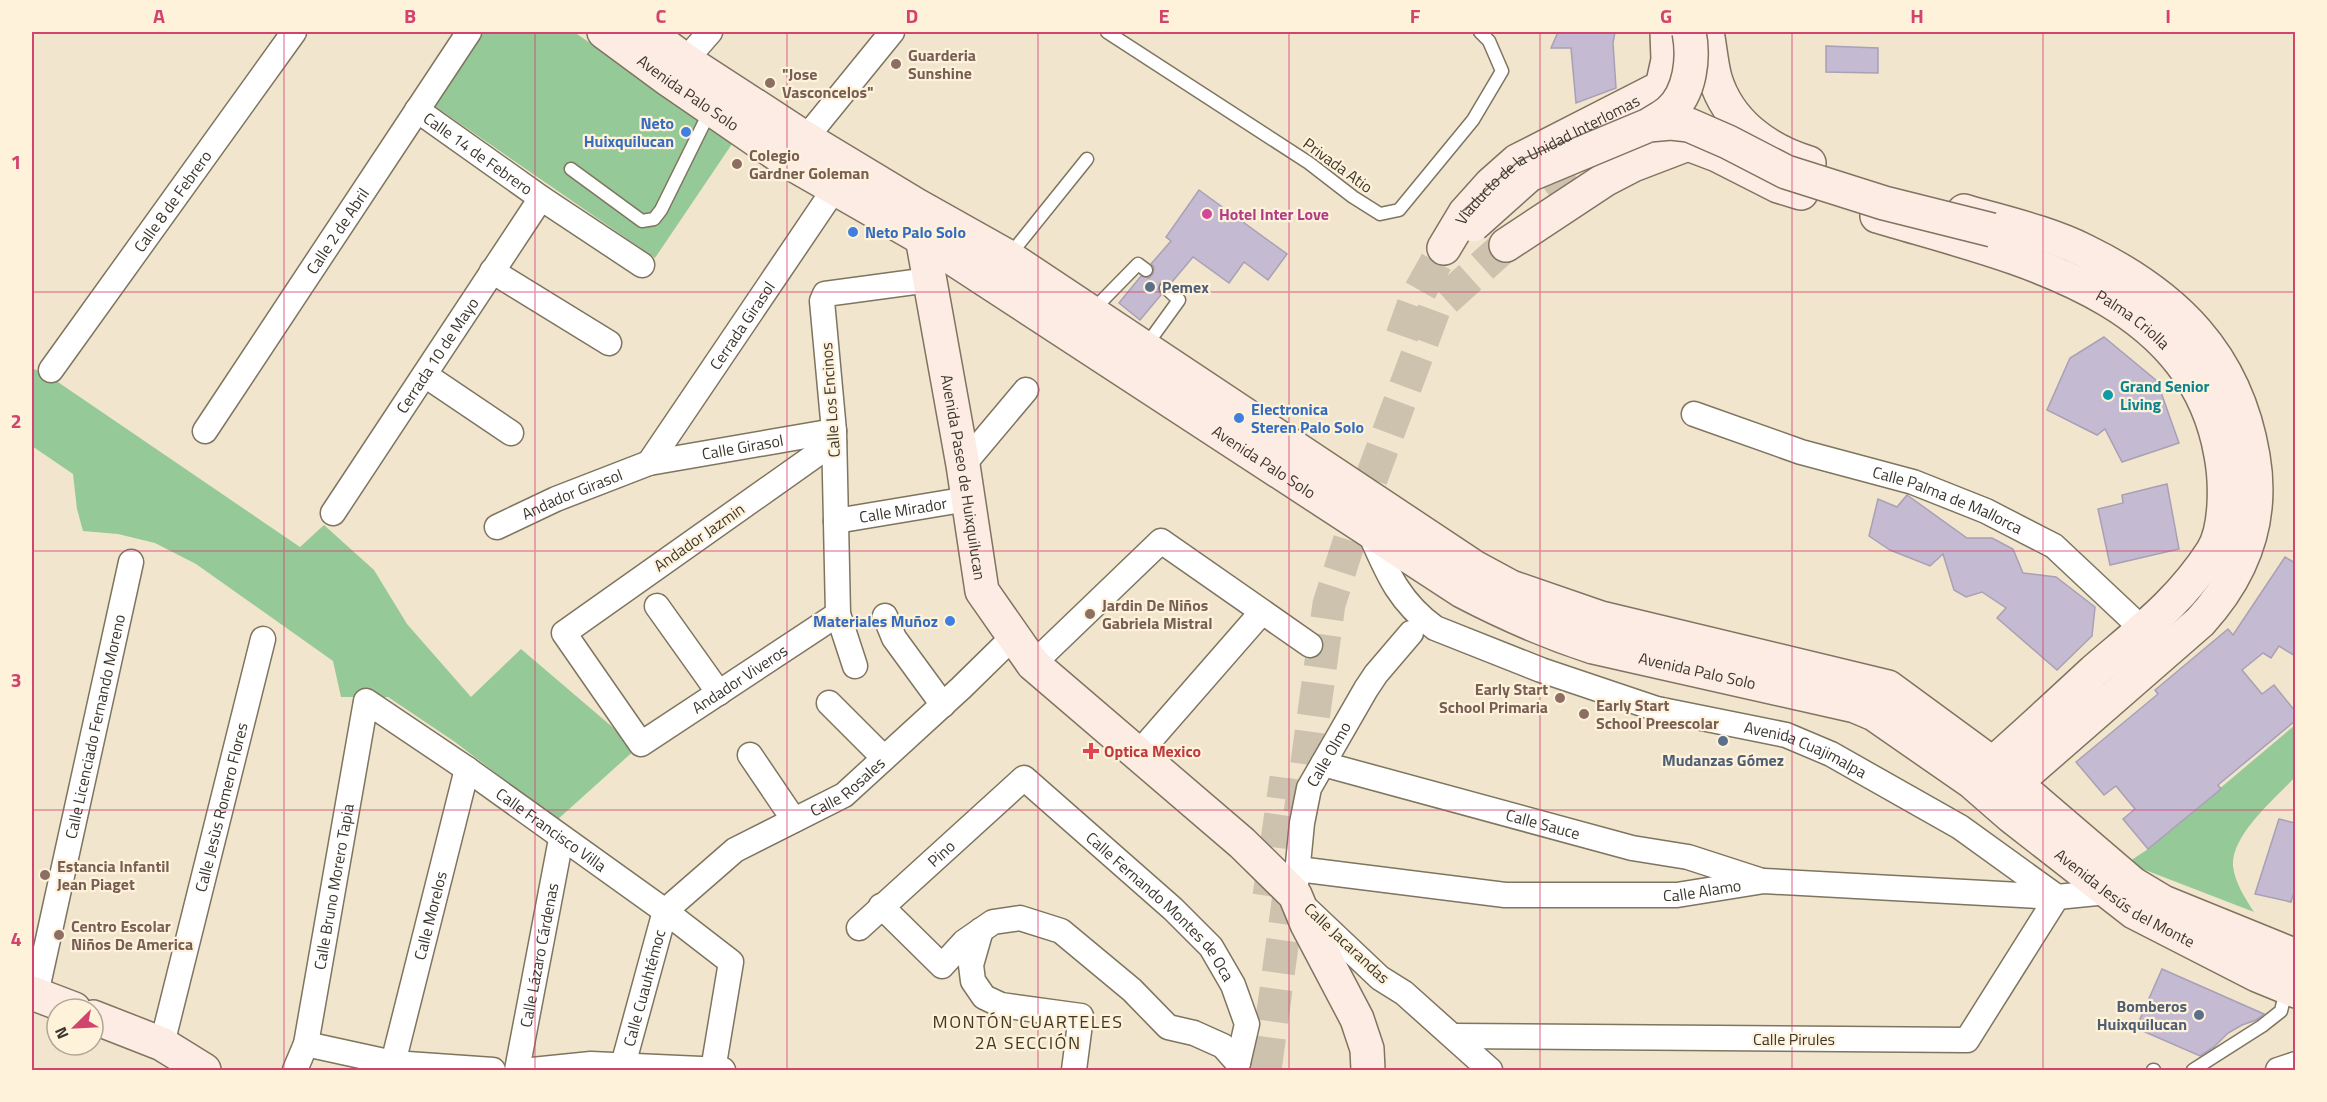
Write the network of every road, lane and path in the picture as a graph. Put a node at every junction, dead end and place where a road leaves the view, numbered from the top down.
1 (294, 32) edge
2 (470, 32) edge
3 (604, 32) edge
4 (647, 32) edge
5 (710, 32) edge
6 (892, 32) edge
7 (1107, 32) edge
8 (1480, 32) edge
9 (1667, 32) edge
10 (1689, 32) edge
11 (1707, 32) edge
12 (677, 70) junction
13 (1662, 87) junction
14 (712, 108) junction
15 (417, 110) junction
16 (1649, 125) junction
17 (1688, 144) junction
18 (796, 150) junction
19 (1087, 159) dead end
20 (571, 169) dead end
21 (1811, 180) junction
22 (835, 188) junction
23 (1548, 194) tunnel mouth
24 (541, 198) junction
25 (916, 205) junction
26 (2037, 233) junction
27 (1490, 236) junction
28 (923, 239) junction
29 (1008, 257) junction
30 (642, 265) dead end
31 (1146, 270) dead end
32 (492, 271) junction
33 (930, 280) junction
34 (1166, 288) dead end
35 (1091, 312) junction
36 (609, 343) dead end
37 (1144, 348) junction
38 (51, 370) dead end
39 (425, 375) junction
40 (1026, 390) dead end
41 (1198, 401) junction
42 (1694, 414) dead end
43 (205, 431) dead end
44 (511, 433) dead end
45 (834, 437) junction
46 (649, 463) junction
47 (963, 465) junction
48 (968, 499) junction
49 (333, 513) dead end
50 (836, 521) junction
51 (497, 527) dead end
52 (1369, 531) junction
53 (131, 562) dead end
54 (657, 606) dead end
55 (1262, 612) junction
56 (838, 614) junction
57 (885, 616) dead end
58 (1411, 633) dead end
59 (1013, 637) junction
60 (263, 639) dead end
61 (2155, 641) junction
62 (1310, 645) dead end
63 (1679, 652) junction
64 (1034, 664) junction
65 (855, 666) dead end
66 (718, 693) junction
67 (366, 701) joint
68 (829, 703) dead end
69 (943, 705) junction
70 (641, 744) joint
71 (1138, 754) junction
72 (750, 755) dead end
73 (884, 759) junction
74 (1323, 764) junction
75 (467, 769) junction
76 (1024, 778) joint
77 (1993, 783) junction
78 (794, 820) junction
79 (561, 839) junction
80 (1764, 881) junction
81 (1297, 882) junction
82 (2107, 892) junction
83 (2057, 897) junction
84 (881, 906) junction
85 (665, 911) junction
86 (859, 928) dead end
87 (981, 930) junction
88 (2293, 973) edge
89 (34, 994) edge
90 (105, 1022) edge
91 (1453, 1036) junction
92 (162, 1044) junction
93 (306, 1044) junction
94 (393, 1063) junction
95 (2295, 1064) edge
96 (623, 1065) junction
97 (591, 1067) edge
98 (1232, 1067) edge
99 (713, 1070) edge
100 (204, 1071) edge
101 (295, 1071) edge
102 (493, 1071) edge
103 (517, 1071) edge
104 (532, 1071) edge
105 (723, 1071) edge
106 (1074, 1071) edge
107 (1368, 1071) edge
108 (1490, 1071) edge
109 (2193, 1071) edge
110 (2278, 1071) edge

1 - 38 street, Calle 8 de Febrero
2 - 15 street, Calle 2 de Abril
3 - 12 main road, Avenida Palo Solo
4 - 12 main road, Avenida Palo Solo
5 - 12 street
6 - 18 street
7 - 8 lane, Privada Atio
9 - 13 main road
10 - 16 main road, bridge
11 - 21 main road, Palma Criolla
12 - 14 main road, Avenida Palo Solo
12 - 18 main road, Avenida Palo Solo
13 - 17 main road
13 - 27 main road, Viaducto de la Unidad Interlomas
14 - 18 main road, Avenida Palo Solo
14 - 20 lane
15 - 24 street, Calle 14 de Febrero
15 - 43 street, Calle 2 de Abril
16 - 26 main road, bridge
16 - 27 main road, bridge
17 - 21 main road, Palma Criolla
17 - 27 main road
18 - 22 main road, Avenida Palo Solo
18 - 25 main road, Avenida Palo Solo
19 - 29 lane
21 - 26 main road, Palma Criolla
21 - 61 main road, Palma Criolla
22 - 28 main road, Avenida Palo Solo
22 - 46 street, Cerrada Girasol
23 - 27 main road
24 - 30 street, Calle 14 de Febrero
24 - 32 street, Cerrada 10 de Mayo
25 - 28 main road, Avenida Paseo de Huixquilucan
25 - 29 main road, Avenida Palo Solo
26 - 61 main road, Palma Criolla
28 - 33 main road, Avenida Paseo de Huixquilucan
28 - 41 main road, Avenida Palo Solo
29 - 35 main road, Avenida Palo Solo
31 - 35 lane
32 - 36 street
32 - 39 street, Cerrada 10 de Mayo
33 - 45 street, Calle Los Encinos
33 - 47 main road, Avenida Paseo de Huixquilucan
34 - 37 lane
35 - 37 main road, Avenida Palo Solo
37 - 41 main road, Avenida Palo Solo
39 - 44 street
39 - 49 street, Cerrada 10 de Mayo
40 - 47 street
41 - 52 main road, Avenida Palo Solo
41 - 63 main road, Avenida Palo Solo
42 - 61 street, Calle Palma de Mallorca
45 - 46 street, Calle Girasol
45 - 50 street, Calle Los Encinos
45 - 70 street, Andador Jazmin
46 - 51 street, Andador Girasol
47 - 48 main road, Avenida Paseo de Huixquilucan
48 - 50 street, Calle Mirador
48 - 59 main road, Avenida Paseo de Huixquilucan
50 - 56 street, Calle Los Encinos
52 - 63 main road, Avenida Palo Solo
52 - 83 street, Avenida Cuajimalpa
53 - 89 street, Calle Licenciado Fernando Moreno
54 - 66 street
55 - 62 street
55 - 64 street
55 - 71 street
56 - 65 street, Calle Los Encinos
56 - 66 street, Andador Viveros
57 - 69 street
58 - 74 street, Calle Olmo
59 - 64 main road, Avenida Paseo de Huixquilucan
59 - 69 street, Calle Rosales
60 - 92 street, Calle Jesùs Romero Flores
61 - 77 main road, Palma Criolla
63 - 77 main road, Avenida Palo Solo
64 - 71 main road, Avenida Paseo de Huixquilucan
66 - 70 street, Andador Viveros
67 - 75 street, Calle Francisco Villa
67 - 93 street, Calle Bruno Morero Tapia
68 - 73 street
69 - 73 street, Calle Rosales
71 - 81 main road, Avenida Paseo de Huixquilucan
72 - 78 street
73 - 78 street, Calle Rosales
74 - 80 street, Calle Sauce
74 - 81 street, Calle Olmo
75 - 79 street, Calle Francisco Villa
75 - 94 street, Calle Morelos
76 - 84 street, Pino
76 - 98 street, Calle Fernando Montes de Oca
77 - 82 main road, Avenida Jesús del Monte
77 - 88 main road, Avenida Jesús del Monte
78 - 85 street, Calle Rosales
79 - 85 street, Calle Francisco Villa
79 - 103 street, Calle Lázaro Cárdenas
80 - 81 street, Calle Alamo
80 - 83 street, Calle Alamo
81 - 91 street, Calle Jacarandas
81 - 107 main road, Avenida Paseo de Huixquilucan
82 - 83 street, Calle Alamo
82 - 88 main road, Avenida Jesús del Monte
83 - 91 street, Calle Pirules
84 - 86 street, Pino
84 - 87 street
85 - 96 street, Calle Cuauhtémoc
85 - 99 street, Calle Francisco Villa
87 - 98 street
87 - 106 street
88 - 109 lane
90 - 92 main road
91 - 108 street, Calle Jacarandas
92 - 100 main road
93 - 94 street
93 - 101 street, Calle Bruno Morero Tapia
94 - 102 street
95 - 110 street
96 - 97 street
96 - 99 street
97 - 104 street
99 - 105 street

